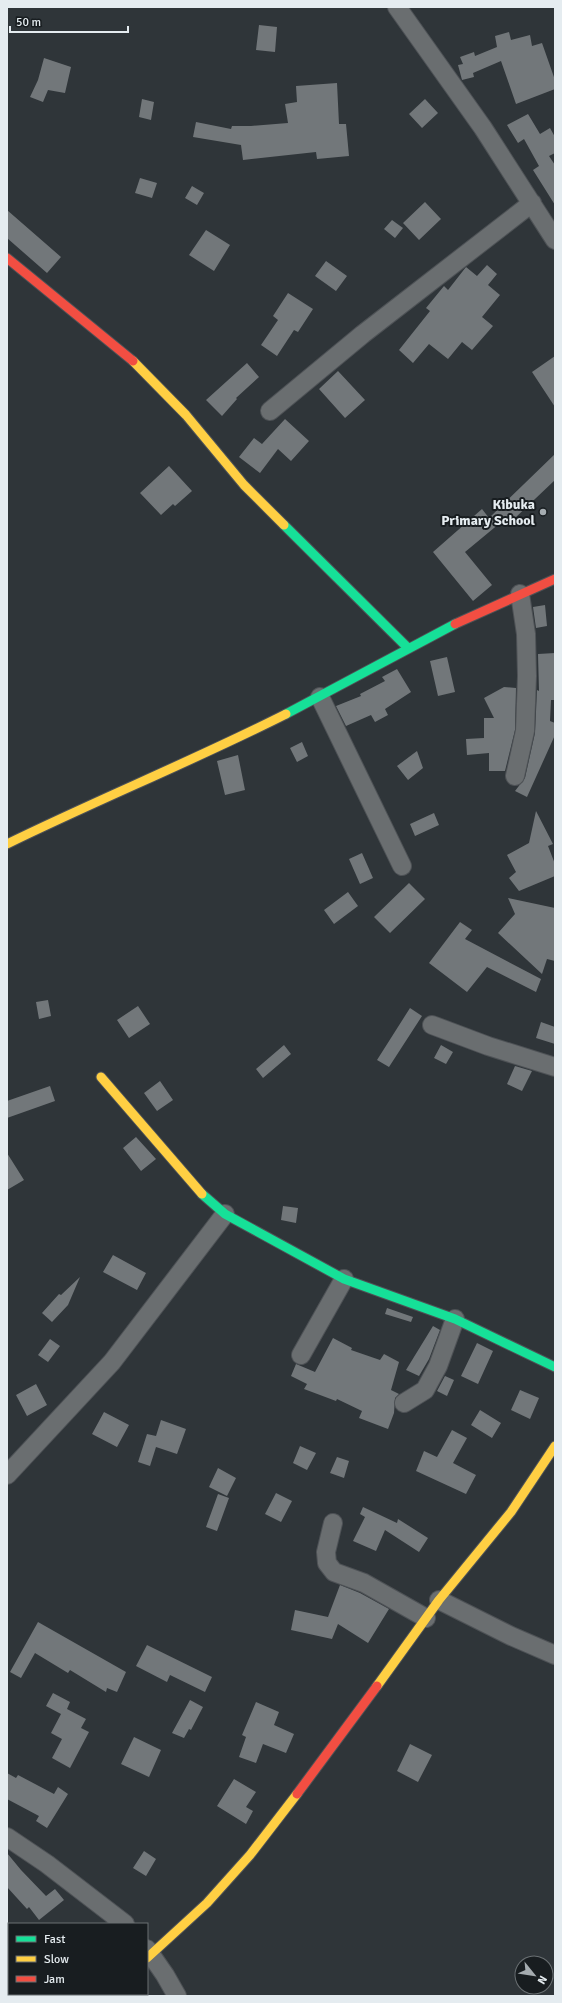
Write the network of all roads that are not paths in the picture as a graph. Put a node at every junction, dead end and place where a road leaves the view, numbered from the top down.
1 (397, 7) edge
2 (532, 203) junction
3 (555, 240) edge
4 (7, 258) edge
5 (270, 411) dead end
6 (555, 579) edge
7 (520, 594) junction
8 (408, 648) junction
9 (320, 697) junction
10 (515, 776) dead end
11 (7, 844) edge
12 (402, 866) dead end
13 (432, 1025) dead end
14 (555, 1067) edge
15 (101, 1077) dead end
16 (225, 1214) junction
17 (344, 1279) junction
18 (455, 1318) junction
19 (301, 1355) dead end
20 (555, 1367) edge
21 (404, 1403) dead end
22 (555, 1446) edge
23 (7, 1475) edge
24 (333, 1523) dead end
25 (439, 1600) junction
26 (426, 1618) junction
27 (555, 1655) edge
28 (7, 1837) edge
29 (125, 1923) edge
30 (149, 1954) edge
31 (177, 1996) edge

1 - 2 street
2 - 3 street
2 - 5 street
4 - 8 street
6 - 7 street
7 - 8 street
7 - 10 street
8 - 9 street
9 - 11 street
9 - 12 street
13 - 14 street
15 - 16 street
16 - 17 street
16 - 23 street
17 - 18 street
17 - 19 street
18 - 20 street
18 - 21 street
22 - 25 street
24 - 26 street
25 - 26 street
25 - 27 street
26 - 30 street
28 - 29 street
30 - 31 street

